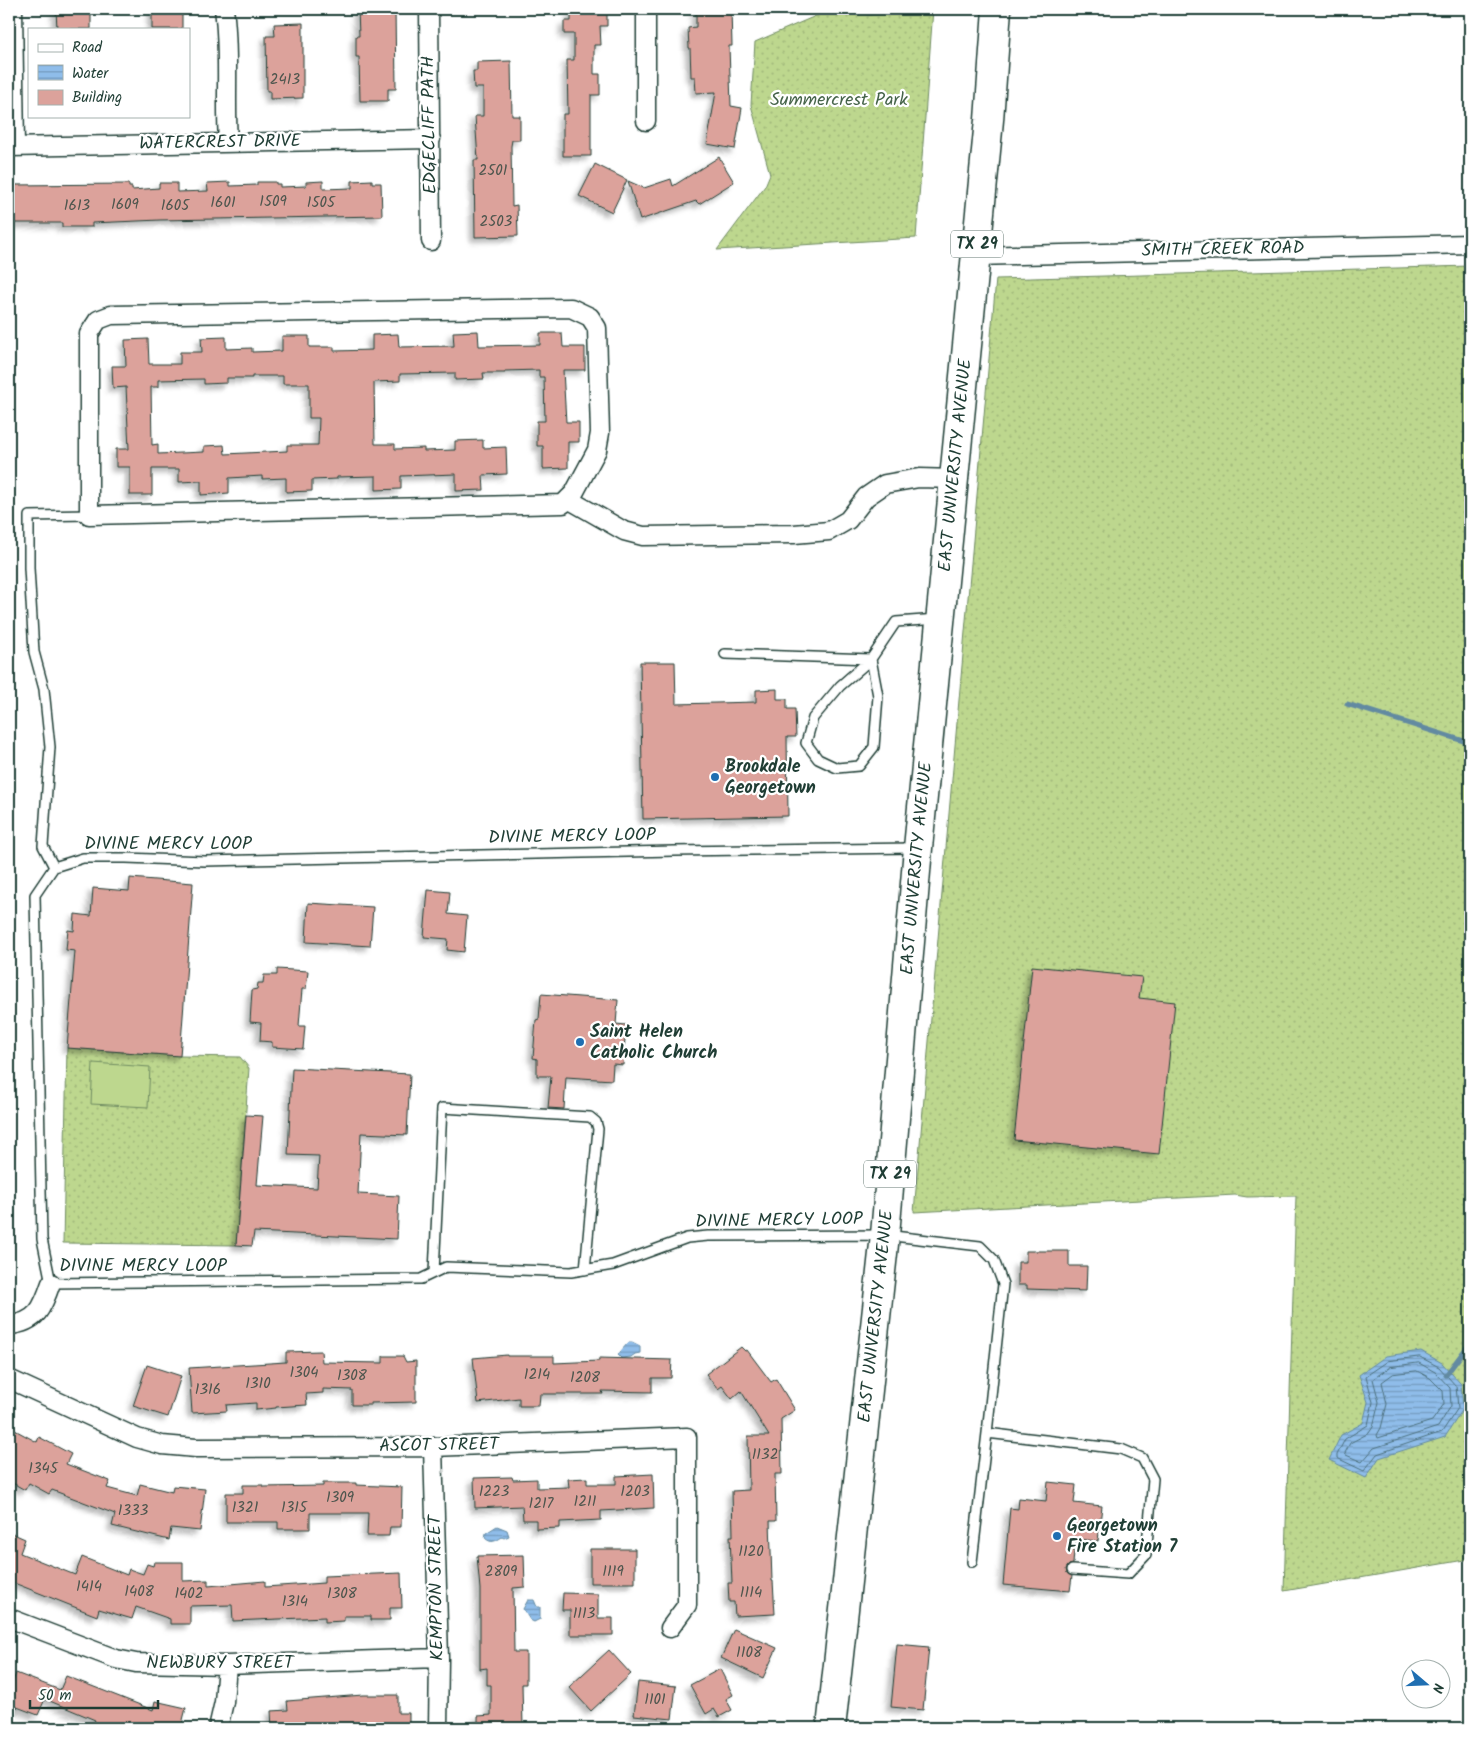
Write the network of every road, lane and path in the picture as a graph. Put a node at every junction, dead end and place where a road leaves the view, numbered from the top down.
1 (13, 9) edge
2 (224, 9) edge
3 (429, 9) edge
4 (646, 9) edge
5 (997, 9) edge
6 (646, 121) dead end
7 (430, 139) junction
8 (228, 142) junction
9 (12, 147) edge
10 (432, 240) dead end
11 (1470, 244) edge
12 (976, 256) junction
13 (954, 479) junction
14 (568, 499) junction
15 (89, 515) junction
16 (940, 618) junction
17 (725, 654) dead end
18 (870, 659) junction
19 (918, 848) junction
20 (54, 867) junction
21 (885, 1236) junction
22 (585, 1270) junction
23 (434, 1272) junction
24 (51, 1283) junction
25 (9, 1325) edge
26 (9, 1379) edge
27 (988, 1433) junction
28 (433, 1447) junction
29 (972, 1562) dead end
30 (1072, 1570) dead end
31 (9, 1618) edge
32 (670, 1628) dead end
33 (439, 1658) junction
34 (227, 1665) junction
35 (218, 1728) edge
36 (438, 1728) edge
37 (831, 1728) edge

1 - 9 street
2 - 8 street
3 - 7 street, EDGECLIFF PATH
4 - 6 street
5 - 12 main road, EAST UNIVERSITY AVENUE / TX 29
7 - 8 street, WATERCREST DRIVE
7 - 10 street, EDGECLIFF PATH
8 - 9 street, WATERCREST DRIVE
11 - 12 street, SMITH CREEK ROAD
12 - 13 main road, EAST UNIVERSITY AVENUE / TX 29
13 - 14 street
13 - 16 main road, EAST UNIVERSITY AVENUE / TX 29
14 - 15 street
14 - 15 street
15 - 20 lane
16 - 18 lane
16 - 19 main road, EAST UNIVERSITY AVENUE / TX 29
17 - 18 lane
18 - 18 lane
19 - 20 lane, DIVINE MERCY LOOP
19 - 21 main road, EAST UNIVERSITY AVENUE / TX 29
20 - 24 lane, DIVINE MERCY LOOP
21 - 22 lane, DIVINE MERCY LOOP
21 - 27 lane, DIVINE MERCY LOOP
21 - 37 main road, EAST UNIVERSITY AVENUE / TX 29
22 - 23 lane, DIVINE MERCY LOOP
22 - 23 lane
23 - 24 lane, DIVINE MERCY LOOP
24 - 25 street
26 - 28 street, ASCOT STREET
27 - 29 lane, DIVINE MERCY LOOP
27 - 30 lane
28 - 32 street, ASCOT STREET
28 - 33 street, KEMPTON STREET
31 - 34 street, NEWBURY STREET
33 - 34 street, NEWBURY STREET
33 - 36 street, KEMPTON STREET
34 - 35 street

